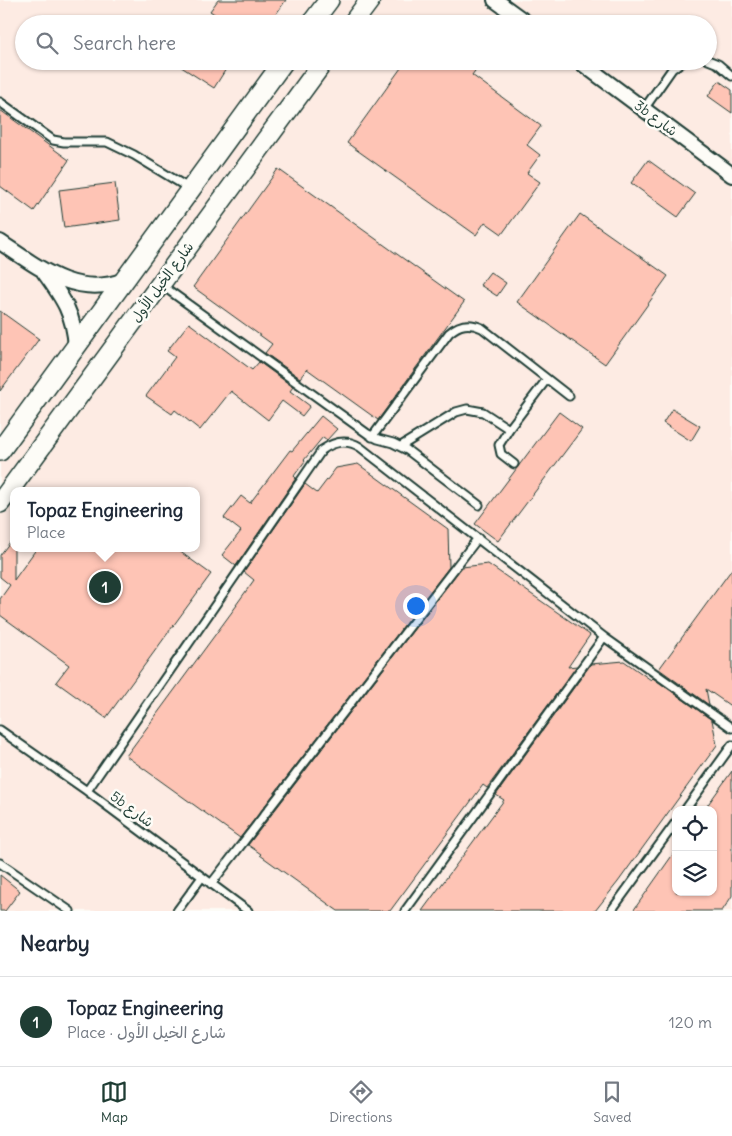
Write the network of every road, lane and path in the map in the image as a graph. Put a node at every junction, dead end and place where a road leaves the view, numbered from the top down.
1 (329, 0) edge
2 (370, 0) edge
3 (495, 0) edge
4 (318, 15) edge
5 (359, 15) edge
6 (516, 15) edge
7 (717, 64) edge
8 (277, 70) edge
9 (317, 70) edge
10 (591, 70) edge
11 (671, 70) edge
12 (732, 76) edge
13 (0, 102) edge
14 (644, 109) junction
15 (732, 175) edge
16 (190, 190) junction
17 (0, 242) edge
18 (44, 272) junction
19 (124, 280) junction
20 (160, 284) junction
21 (76, 346) junction
22 (547, 379) junction
23 (569, 396) dead end
24 (509, 429) junction
25 (372, 437) junction
26 (401, 446) junction
27 (0, 451) edge
28 (514, 464) dead end
29 (12, 487) edge
30 (10, 489) edge
31 (0, 503) edge
32 (479, 505) dead end
33 (478, 538) junction
34 (604, 637) junction
35 (732, 728) edge
36 (0, 730) edge
37 (732, 745) edge
38 (87, 791) junction
39 (688, 806) edge
40 (672, 827) edge
41 (0, 863) edge
42 (202, 877) junction
43 (211, 884) junction
44 (70, 911) edge
45 (177, 911) edge
46 (248, 911) edge
47 (404, 911) edge
48 (611, 911) edge

1 - 4 main road
2 - 5 main road
3 - 6 street
7 - 12 lane
8 - 16 main road
9 - 20 main road, شارع الخيل الأول
10 - 14 street, 3b شارع
11 - 14 lane
13 - 16 lane
14 - 15 street, 3b شارع
16 - 19 main road
17 - 18 street
18 - 19 street
18 - 21 street
19 - 21 main road
20 - 25 lane
20 - 29 main road, شارع الخيل الأول
21 - 27 main road
22 - 23 lane
22 - 24 lane
22 - 25 lane
24 - 26 lane
24 - 28 lane
25 - 26 lane
26 - 32 lane
30 - 31 main road, شارع الخيل الأول
33 - 34 lane
33 - 38 lane
33 - 43 lane
34 - 35 lane
34 - 47 lane
36 - 38 lane, 5b شارع
37 - 39 lane
38 - 42 lane, 5b شارع
40 - 48 lane
41 - 44 lane
42 - 43 lane, 5b شارع
42 - 45 lane
43 - 46 lane, 5b شارع

